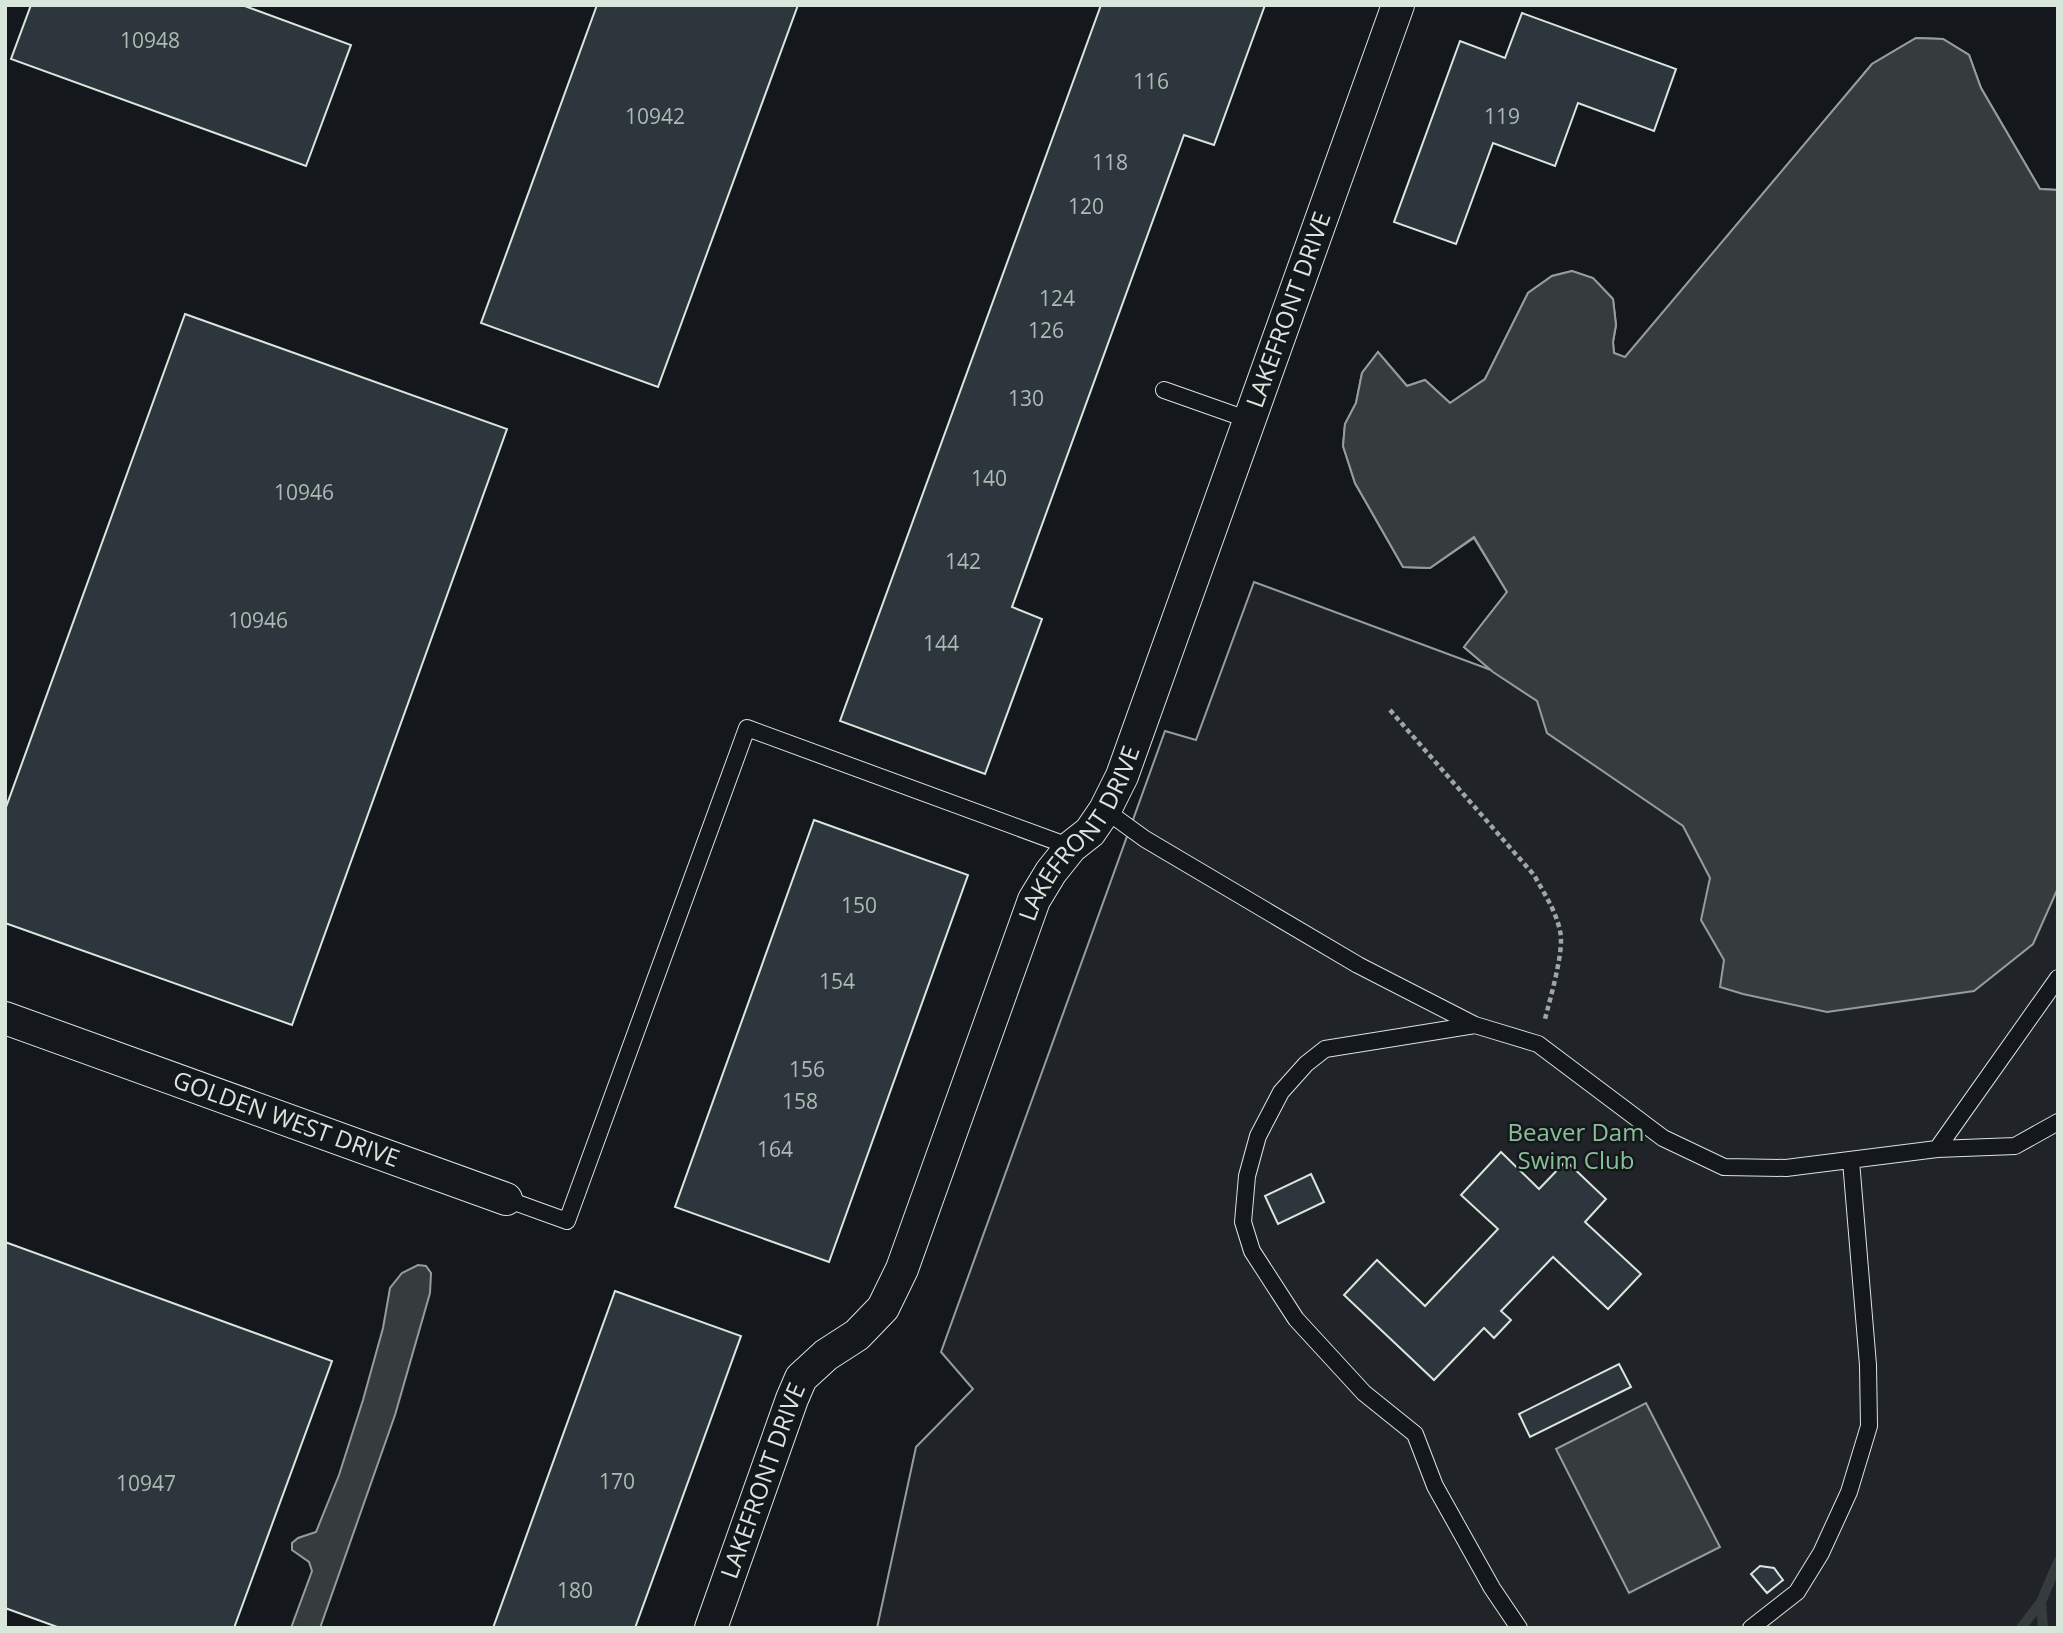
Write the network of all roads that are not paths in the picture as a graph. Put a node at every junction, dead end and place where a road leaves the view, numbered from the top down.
1 (1398, 5) edge
2 (1164, 390) dead end
3 (1249, 420) junction
4 (1104, 810) junction
5 (1071, 846) junction
6 (2058, 978) edge
7 (5, 1018) edge
8 (1475, 1025) junction
9 (2058, 1122) edge
10 (1937, 1149) junction
11 (1851, 1161) junction
12 (506, 1199) joint
13 (711, 1628) edge
14 (1519, 1628) edge
15 (1751, 1628) edge

1 - 3 street, LAKEFRONT DRIVE
2 - 3 lane
3 - 4 street, LAKEFRONT DRIVE
4 - 5 street, LAKEFRONT DRIVE
4 - 8 lane
5 - 12 lane, GOLDEN WEST DRIVE
5 - 13 street, LAKEFRONT DRIVE
6 - 10 lane
7 - 12 street, GOLDEN WEST DRIVE
8 - 11 lane
8 - 14 lane
9 - 10 lane
10 - 11 lane
11 - 15 lane

